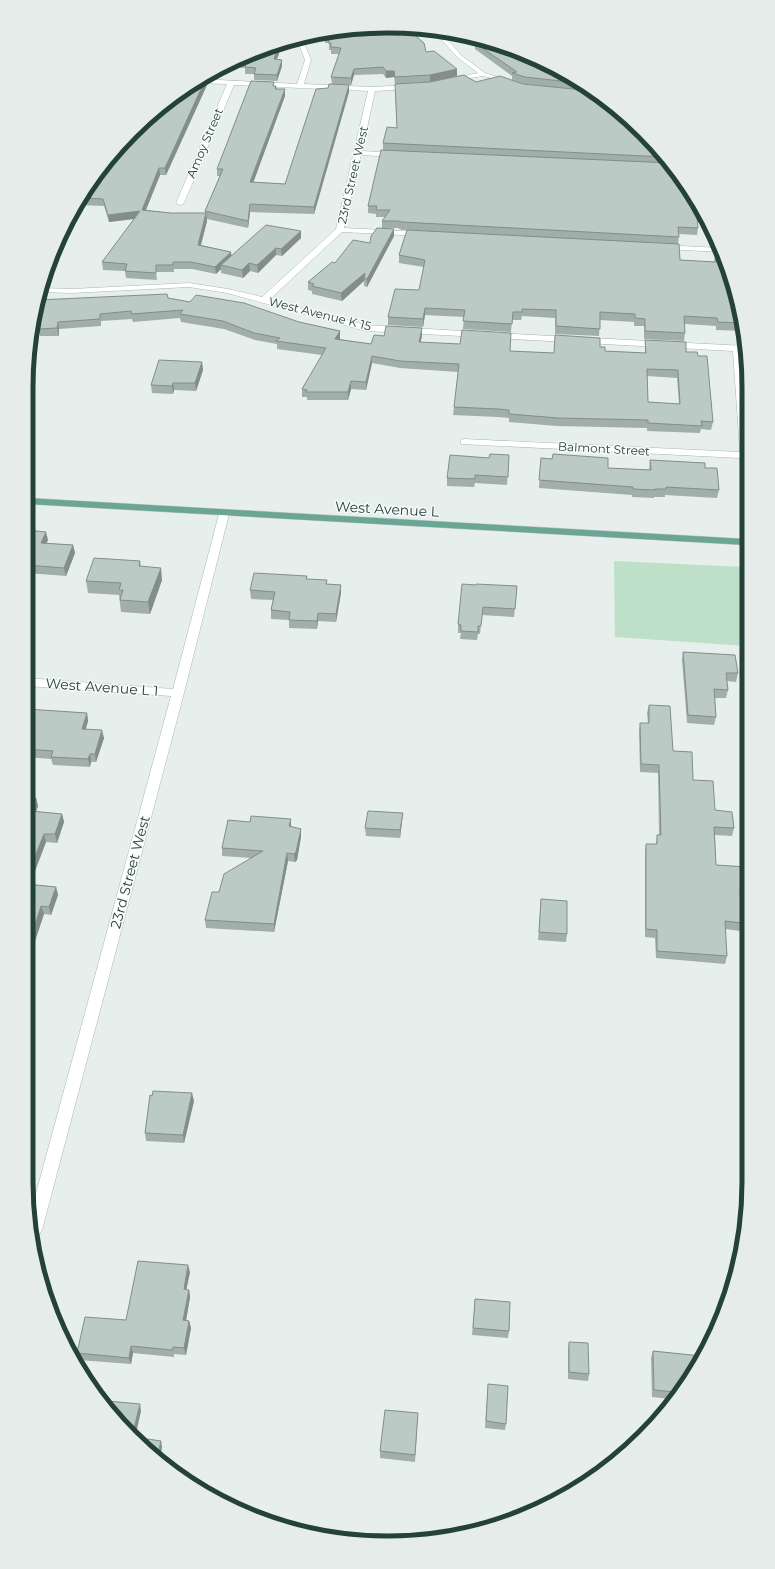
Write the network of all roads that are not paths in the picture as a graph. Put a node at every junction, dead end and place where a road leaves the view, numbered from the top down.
1 (444, 38) edge
2 (302, 44) edge
3 (483, 74) junction
4 (207, 82) edge
5 (445, 82) edge
6 (231, 83) junction
7 (516, 85) edge
8 (300, 86) junction
9 (416, 86) edge
10 (372, 89) junction
11 (358, 153) junction
12 (405, 156) edge
13 (180, 203) dead end
14 (340, 230) junction
15 (435, 235) edge
16 (658, 247) edge
17 (714, 250) edge
18 (47, 290) edge
19 (264, 300) junction
20 (740, 349) edge
21 (464, 442) dead end
22 (742, 455) edge
23 (33, 501) edge
24 (224, 514) junction
25 (742, 542) edge
26 (33, 683) edge
27 (178, 693) junction
28 (36, 1224) edge

1 - 3 street
2 - 8 street
3 - 5 street
3 - 7 street
4 - 6 street
6 - 8 street
6 - 13 street, Amoy Street
8 - 10 street
9 - 10 street
10 - 11 street, 23rd Street West
11 - 12 street
11 - 14 street, 23rd Street West
14 - 15 street
14 - 19 street, 23rd Street West
16 - 17 street
18 - 19 street, West Avenue K 15
19 - 20 street, West Avenue K 15
21 - 22 street, Balmont Street
23 - 24 main road, West Avenue L
24 - 25 main road, West Avenue L
24 - 27 street, 23rd Street West
26 - 27 street, West Avenue L 1
27 - 28 street, 23rd Street West

